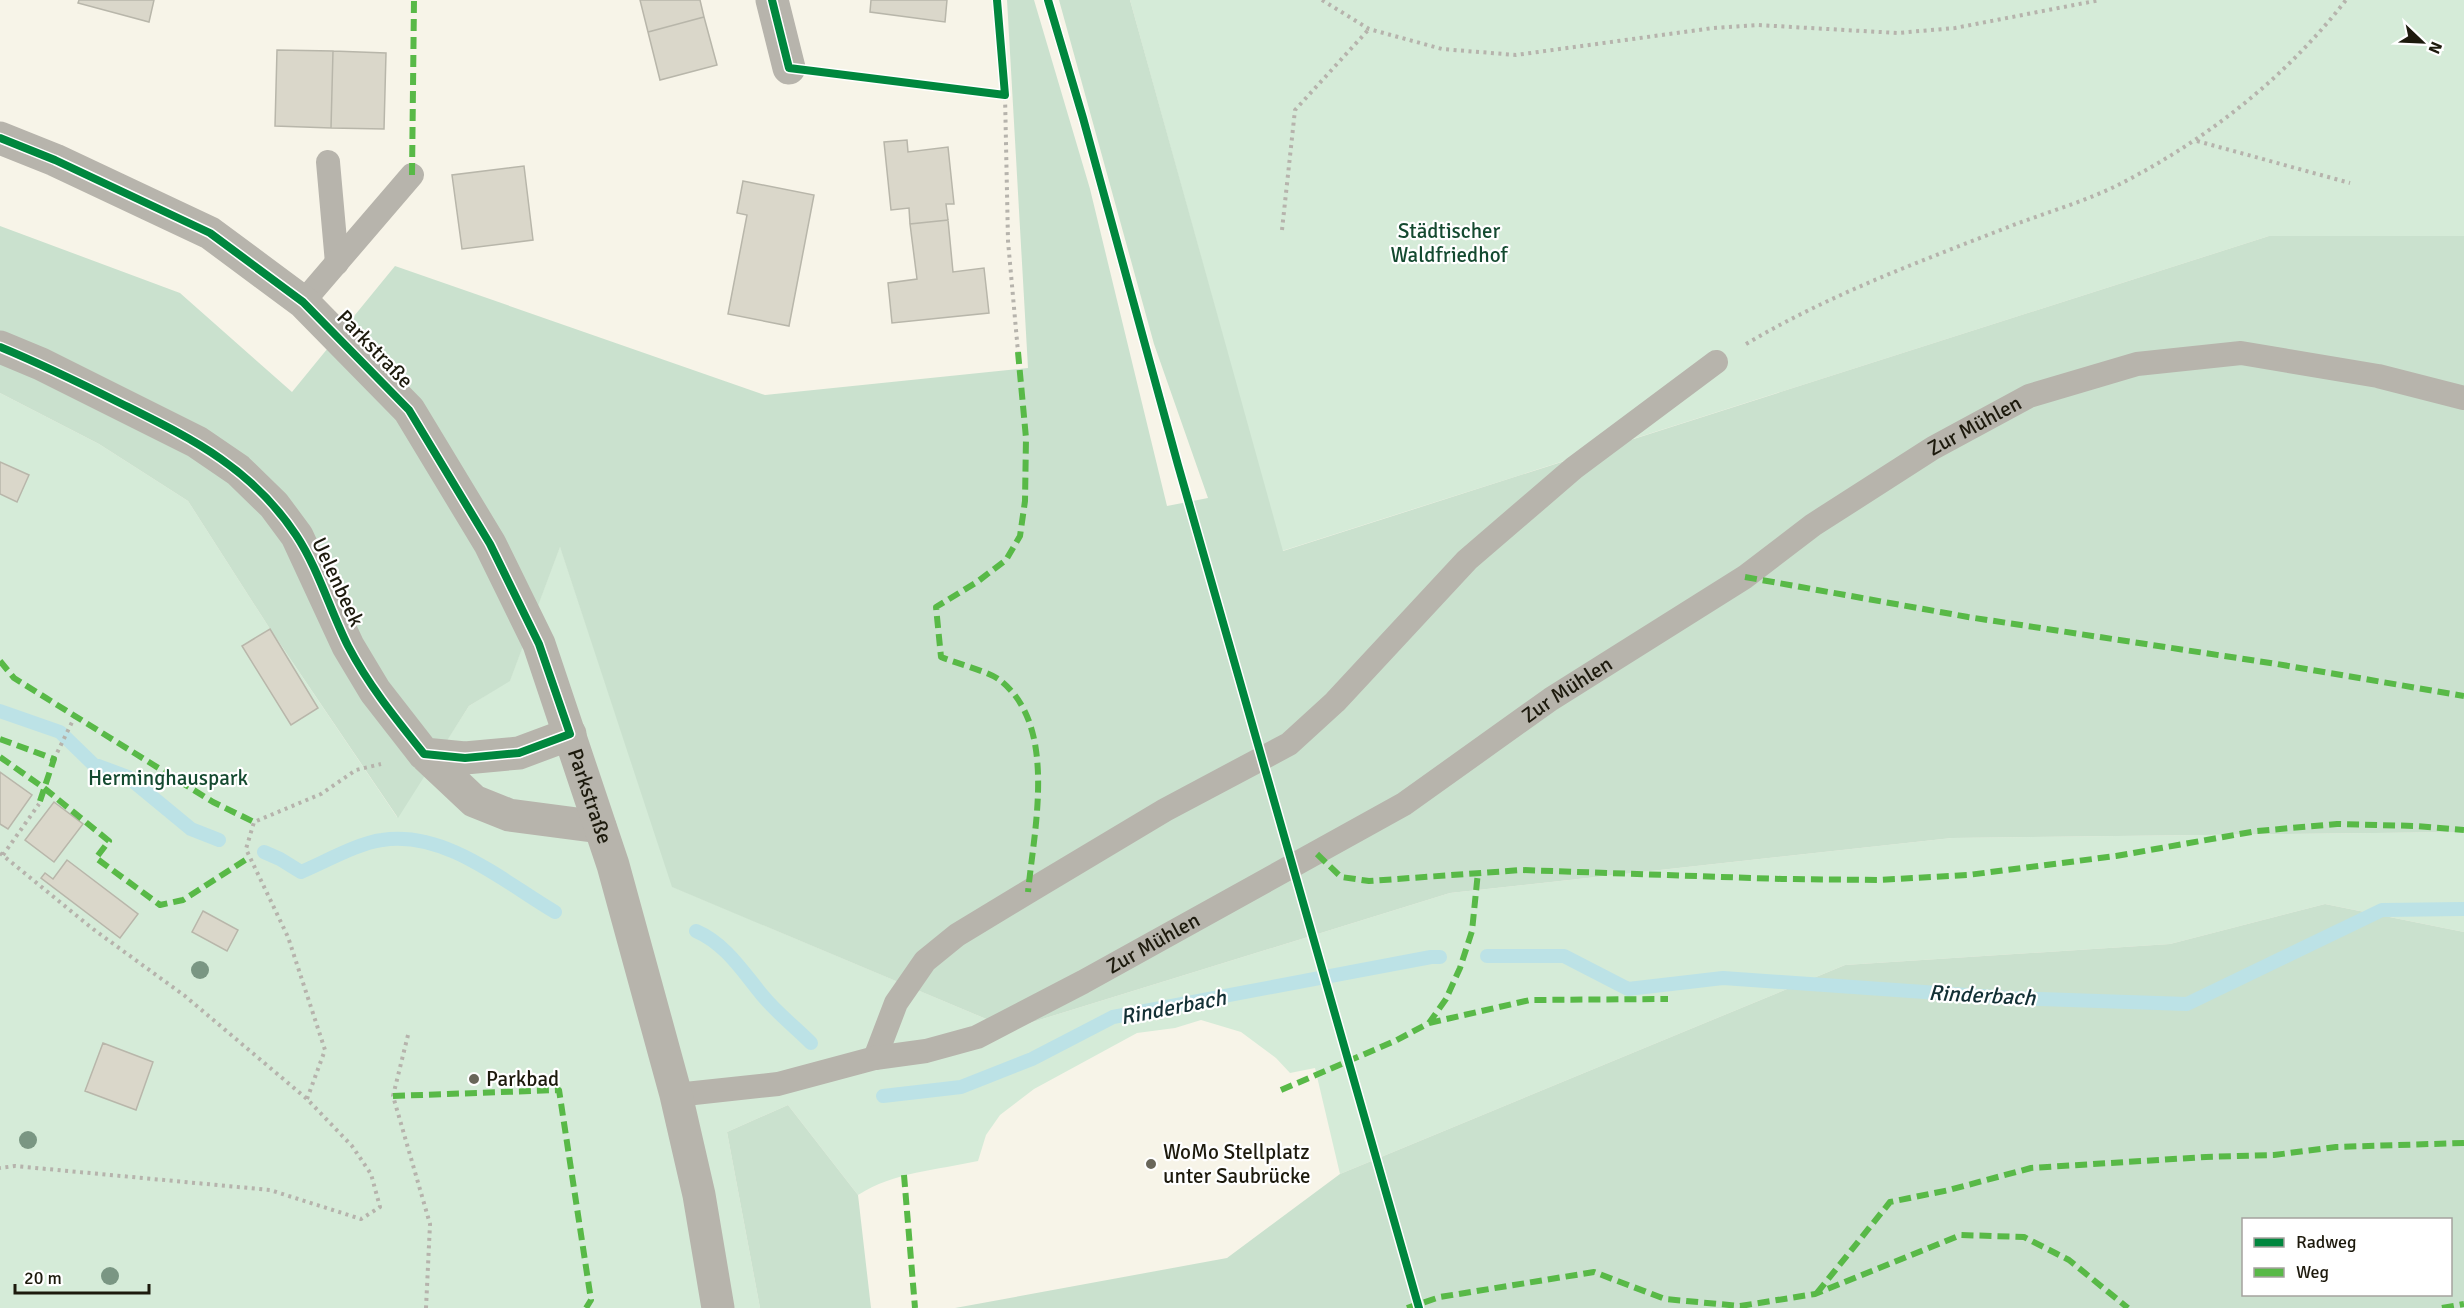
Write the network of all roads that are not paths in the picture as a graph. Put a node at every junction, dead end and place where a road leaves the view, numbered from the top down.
1 (772, 0) edge
2 (789, 68) road end
3 (0, 138) edge
4 (328, 162) dead end
5 (412, 175) dead end
6 (337, 263) junction
7 (303, 302) junction
8 (0, 347) edge
9 (1716, 362) road end
10 (2464, 398) edge
11 (570, 734) junction
12 (424, 754) junction
13 (600, 827) junction
14 (875, 1058) junction
15 (676, 1095) junction
16 (718, 1308) edge

1 - 2 street
3 - 7 street, Parkstraße
4 - 6 lane
5 - 6 lane
6 - 7 lane
7 - 11 street, Parkstraße
8 - 12 street, Uelenbeek
9 - 14 lane
10 - 14 lane, Zur Mühlen
11 - 12 street
11 - 13 street, Parkstraße
12 - 13 street, Uelenbeek
13 - 15 street, Parkstraße
14 - 15 lane, Zur Mühlen
15 - 16 street, Parkstraße

